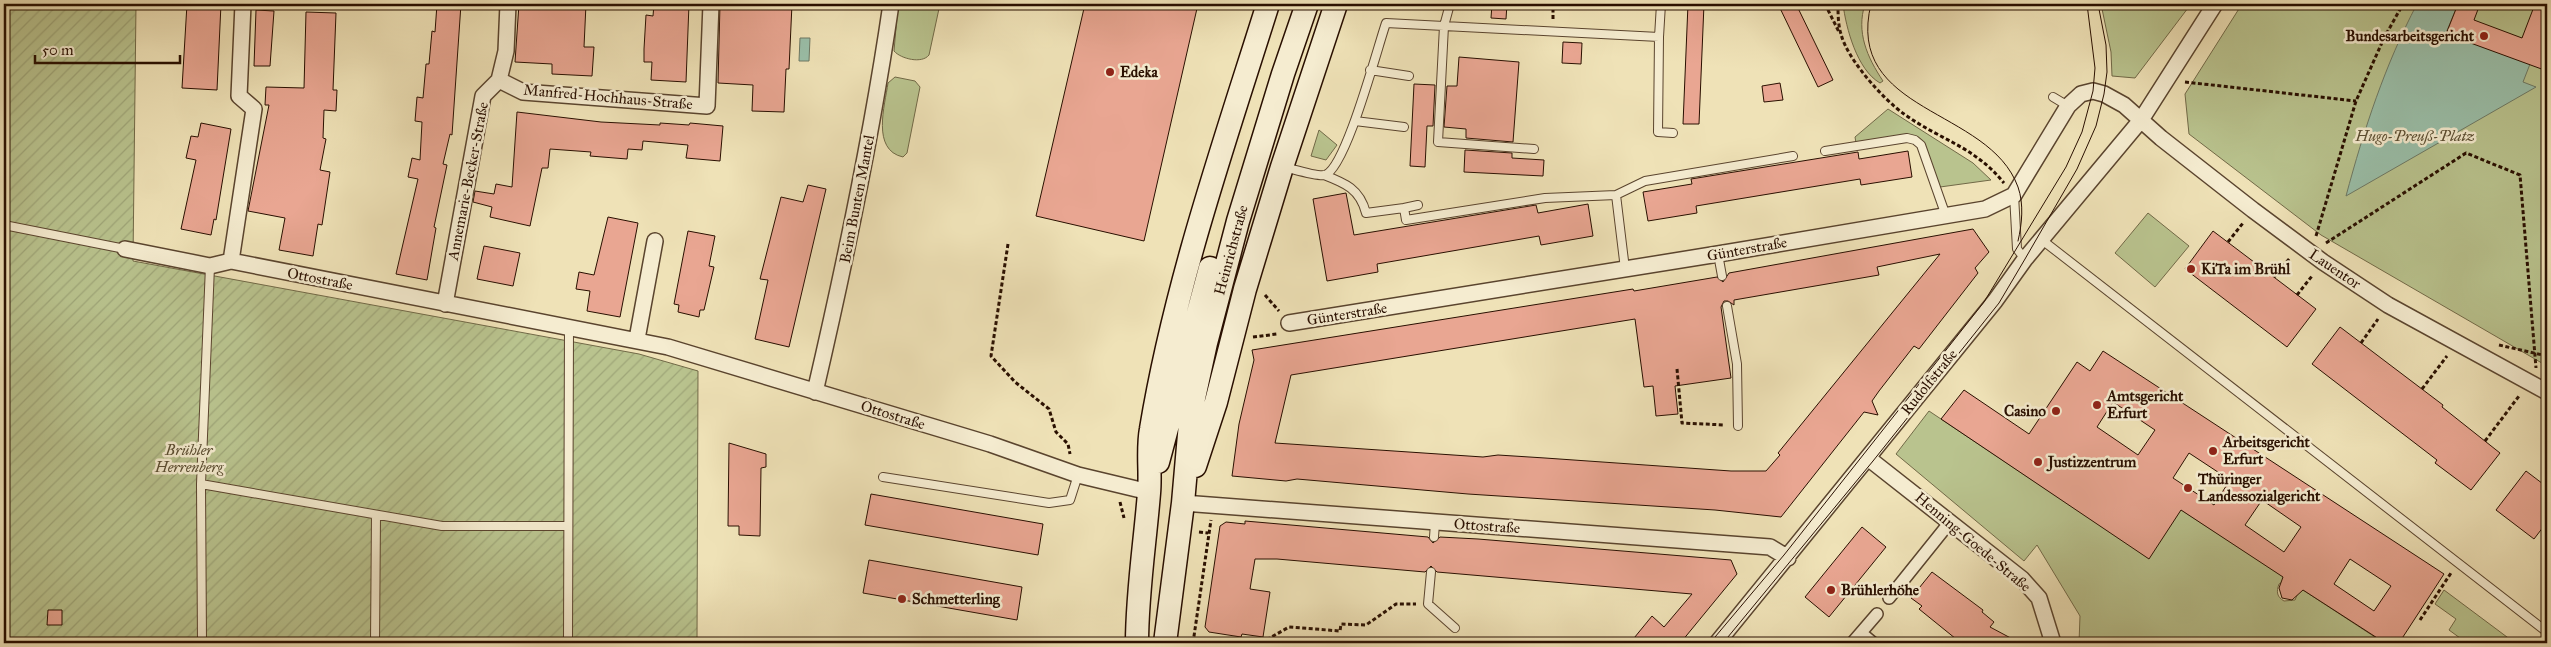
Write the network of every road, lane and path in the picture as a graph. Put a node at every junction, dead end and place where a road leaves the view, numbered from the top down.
1 (243, 4) edge
2 (508, 4) edge
3 (711, 4) edge
4 (891, 4) edge
5 (1268, 4) edge
6 (1293, 4) edge
7 (1306, 4) edge
8 (1336, 4) edge
9 (1450, 4) edge
10 (1660, 4) edge
11 (1825, 4) edge
12 (1838, 4) edge
13 (2215, 4) edge
14 (2403, 4) edge
15 (1444, 26) junction
16 (1841, 35) junction
17 (1659, 37) junction
18 (1370, 70) junction
19 (1409, 76) dead end
20 (499, 80) junction
21 (2166, 80) junction
22 (2053, 97) dead end
23 (2356, 101) junction
24 (2068, 106) junction
25 (2141, 120) junction
26 (1355, 122) junction
27 (1404, 127) dead end
28 (1673, 133) dead end
29 (1534, 149) dead end
30 (1826, 150) dead end
31 (1793, 156) dead end
32 (1282, 167) junction
33 (1324, 175) junction
34 (1616, 195) junction
35 (2014, 195) junction
36 (1418, 206) dead end
37 (1404, 208) junction
38 (2253, 210) junction
39 (1946, 216) junction
40 (4, 225) edge
41 (2042, 240) junction
42 (655, 241) dead end
43 (2228, 242) dead end
44 (1008, 244) dead end
45 (126, 249) joint
46 (2305, 250) junction
47 (1718, 254) junction
48 (2025, 259) junction
49 (231, 261) junction
50 (2323, 262) junction
51 (210, 266) junction
52 (1625, 269) junction
53 (1722, 276) dead end
54 (2274, 277) dead end
55 (1247, 282) junction
56 (2298, 295) dead end
57 (445, 304) junction
58 (2388, 305) junction
59 (1727, 306) dead end
60 (1289, 323) joint
61 (569, 326) junction
62 (1276, 334) dead end
63 (1252, 338) dead end
64 (637, 339) junction
65 (2361, 343) dead end
66 (2456, 343) junction
67 (2534, 353) dead end
68 (1677, 369) dead end
69 (2528, 383) junction
70 (2422, 389) dead end
71 (816, 392) junction
72 (2547, 392) edge
73 (1738, 426) joint
74 (2485, 441) dead end
75 (1868, 458) junction
76 (1078, 475) junction
77 (883, 477) dead end
78 (201, 484) junction
79 (1149, 492) junction
80 (1110, 499) dead end
81 (1183, 503) junction
82 (1213, 505) junction
83 (376, 514) junction
84 (1125, 521) dead end
85 (1950, 522) junction
86 (568, 526) junction
87 (1788, 558) junction
88 (1431, 572) dead end
89 (2441, 588) dead end
90 (1889, 598) dead end
91 (1428, 604) junction
92 (1877, 614) dead end
93 (2420, 620) dead end
94 (1455, 628) dead end
95 (2547, 632) edge
96 (1861, 633) junction
97 (1194, 641) edge
98 (202, 643) edge
99 (375, 643) edge
100 (568, 643) edge
101 (1137, 643) edge
102 (1165, 643) edge
103 (1218, 643) edge
104 (1262, 643) edge
105 (1717, 643) edge
106 (1852, 643) edge
107 (1873, 643) edge
108 (2053, 643) edge

1 - 49 street
2 - 20 street, Annemarie-Becker-Straße
3 - 20 street, Manfred-Hochhaus-Straße
4 - 71 street, Beim Bunten Mantel
5 - 79 main road, Heinrichstraße
6 - 79 main road, Heinrichstraße
7 - 81 main road, Heinrichstraße
8 - 32 main road
9 - 15 lane
10 - 17 lane
11 - 16 path
12 - 16 path
13 - 21 street
14 - 23 path
15 - 17 lane
15 - 18 lane
15 - 29 lane
16 - 35 path
17 - 28 lane
18 - 19 lane
18 - 26 lane
20 - 57 street, Annemarie-Becker-Straße
21 - 23 path
21 - 25 street
22 - 24 lane
23 - 46 path
24 - 25 street
24 - 35 street
25 - 38 street, Lauentor
25 - 41 street, Rudolfstraße
26 - 27 lane
26 - 33 lane
30 - 39 lane
31 - 34 lane
32 - 33 lane
32 - 55 main road, Heinrichstraße
33 - 37 lane
34 - 37 lane
34 - 52 lane
35 - 39 street, Günterstraße
35 - 48 lane
36 - 37 lane
38 - 43 path
38 - 46 street, Lauentor
39 - 47 street, Günterstraße
40 - 45 lane, Ottostraße
41 - 48 street, Rudolfstraße
41 - 95 lane
42 - 64 street
44 - 76 path
45 - 51 street, Ottostraße
46 - 50 street, Lauentor
46 - 54 path
46 - 67 path
47 - 52 street, Günterstraße
47 - 53 lane
48 - 75 street, Rudolfstraße
49 - 51 street, Ottostraße
49 - 57 street, Ottostraße
50 - 56 path
50 - 58 street, Lauentor
51 - 78 lane
52 - 60 street, Günterstraße
55 - 60 path
55 - 81 main road, Heinrichstraße
57 - 61 street, Ottostraße
58 - 65 path
58 - 66 street, Lauentor
59 - 73 lane
61 - 64 street, Ottostraße
61 - 86 lane
62 - 63 path
64 - 71 street, Ottostraße
66 - 69 street, Lauentor
66 - 70 path
68 - 73 path
69 - 72 street, Lauentor
69 - 74 path
71 - 76 street, Ottostraße
75 - 85 street, Henning-Goede-Straße
75 - 87 street, Rudolfstraße
76 - 77 lane
76 - 79 street, Ottostraße
78 - 83 lane
78 - 98 lane
79 - 101 main road, Heinrichstraße
80 - 84 path
81 - 82 street, Ottostraße
81 - 102 main road, Heinrichstraße
82 - 87 street, Ottostraße
82 - 97 path
83 - 86 lane
83 - 99 lane
85 - 90 street
85 - 108 street, Henning-Goede-Straße
86 - 100 lane
87 - 105 street, Rudolfstraße
88 - 91 lane
89 - 93 path
91 - 94 lane
91 - 104 path
92 - 96 street
96 - 106 street
96 - 107 street
97 - 103 path

